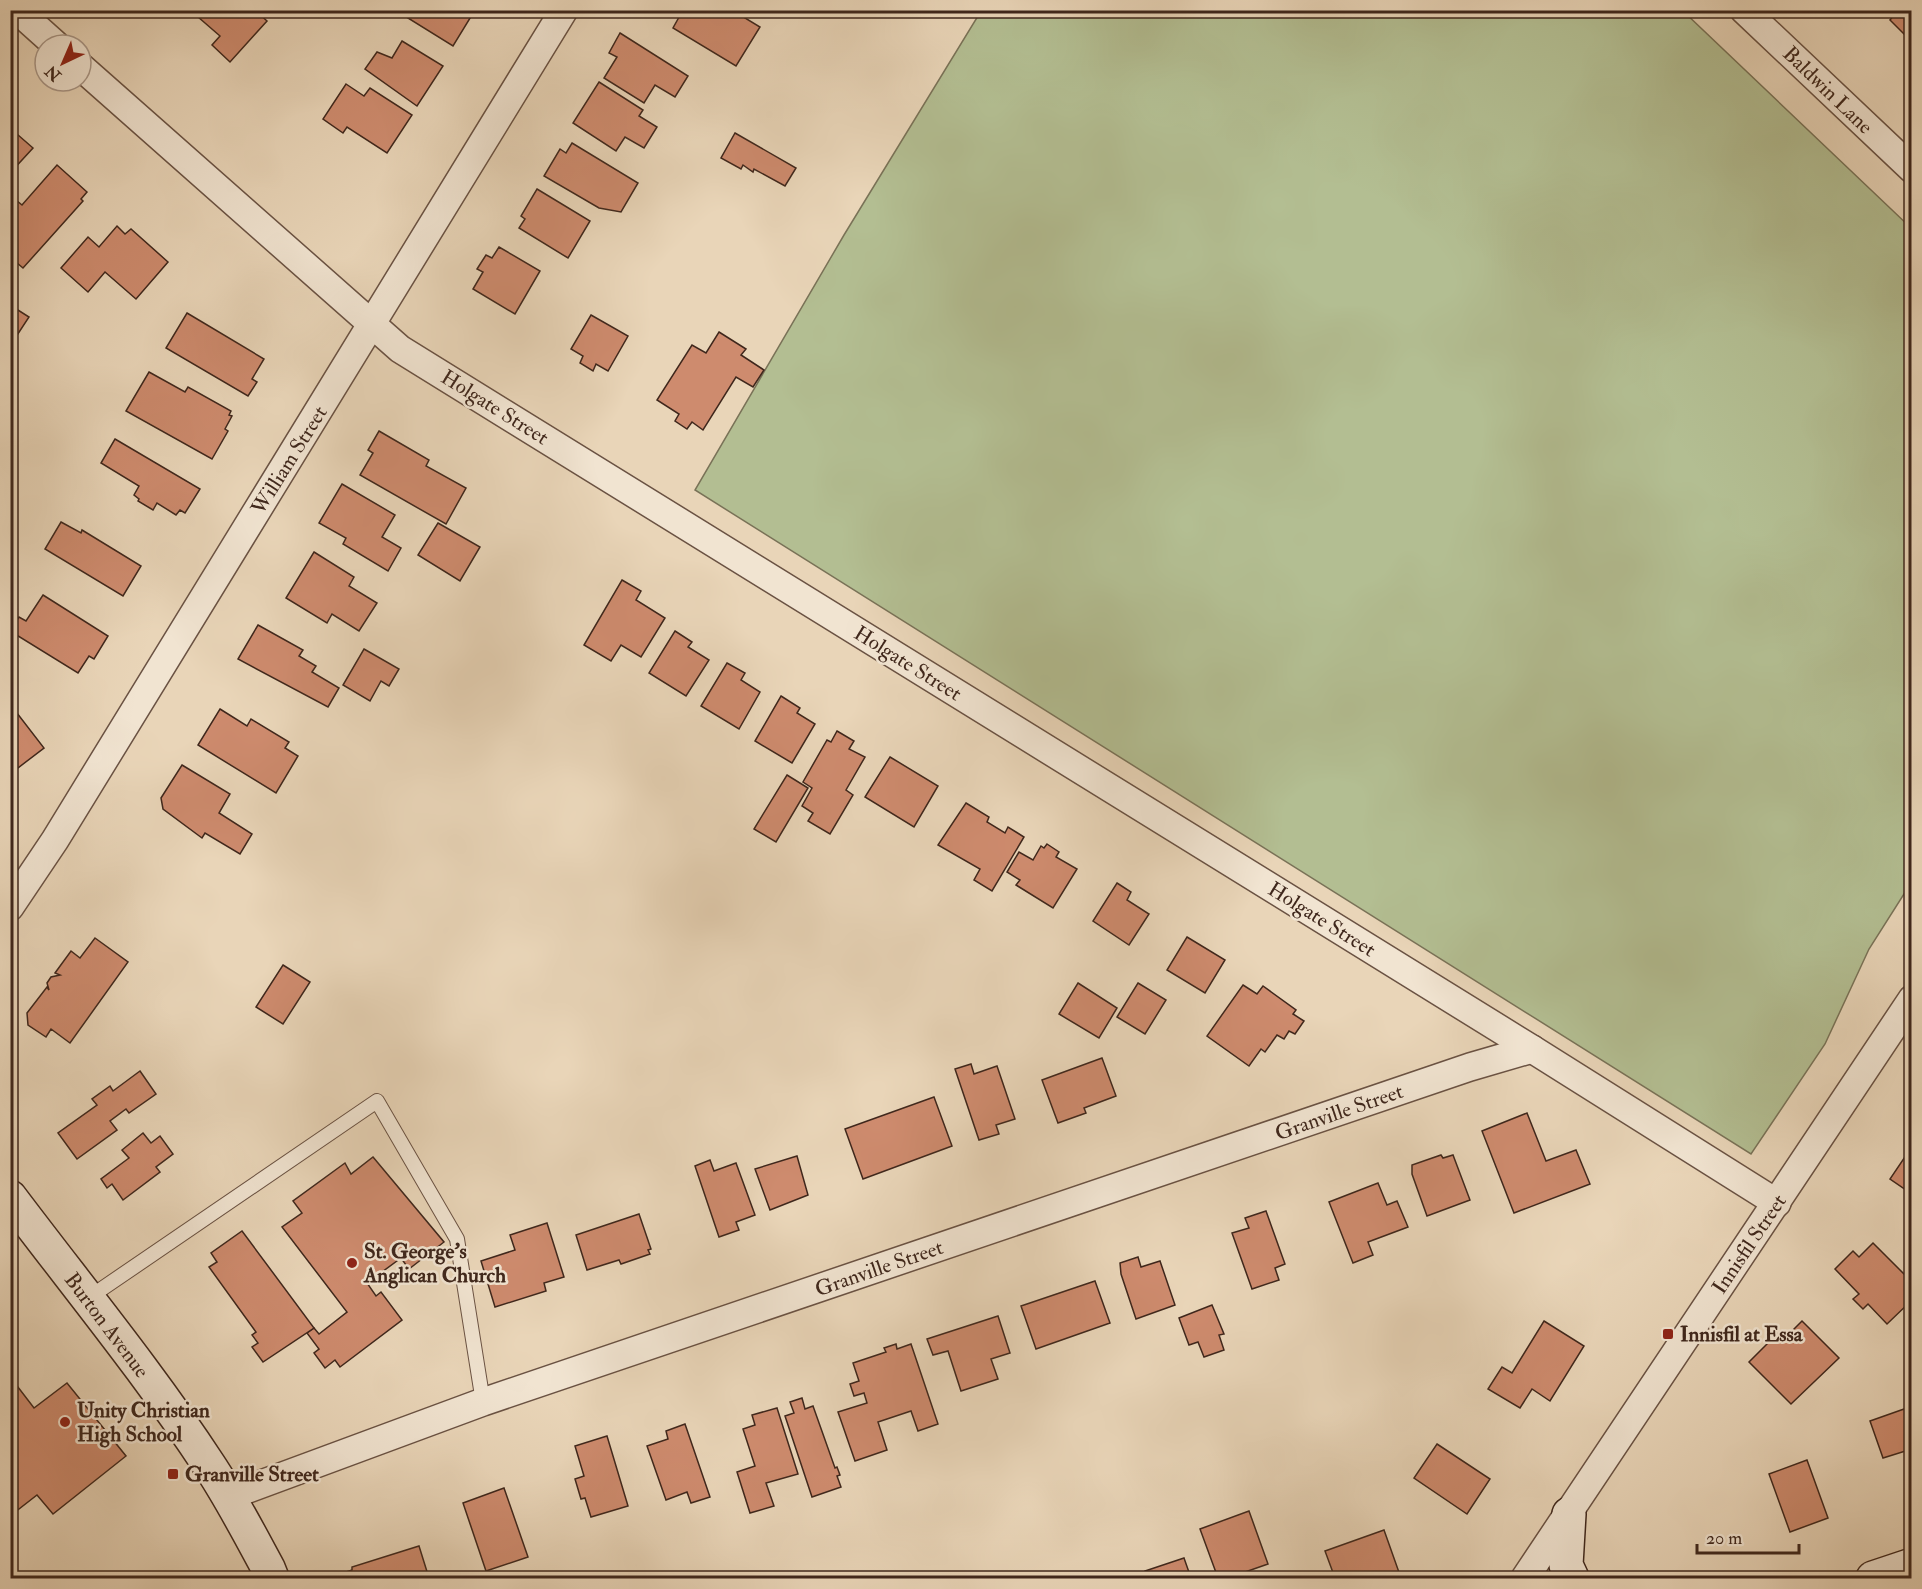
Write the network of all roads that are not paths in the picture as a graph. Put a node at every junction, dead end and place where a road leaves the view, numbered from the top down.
1 (16, 10) edge
2 (564, 10) edge
3 (1755, 14) edge
4 (42, 33) edge
5 (93, 78) edge
6 (1911, 169) edge
7 (372, 324) junction
8 (10, 908) edge
9 (1911, 999) edge
10 (1532, 1049) junction
11 (10, 1197) edge
12 (1777, 1203) junction
13 (87, 1299) junction
14 (483, 1402) junction
15 (229, 1496) junction
16 (1569, 1514) junction
17 (1911, 1565) edge
18 (272, 1578) edge
19 (1525, 1578) edge
20 (1572, 1578) edge
21 (1873, 1578) edge

1 - 4 street
2 - 7 street, William Street
3 - 6 street, Baldwin Lane
5 - 7 street, Holgate Street
7 - 8 street, William Street
7 - 10 street, Holgate Street
9 - 12 street, Innisfil Street
10 - 12 street, Holgate Street
10 - 14 street, Granville Street
11 - 13 main road, Burton Avenue
12 - 16 street, Innisfil Street
13 - 14 lane
13 - 15 main road, Burton Avenue
14 - 15 street, Granville Street
15 - 18 main road, Burton Avenue
16 - 19 street, Innisfil Street
16 - 20 main road
17 - 21 main road

